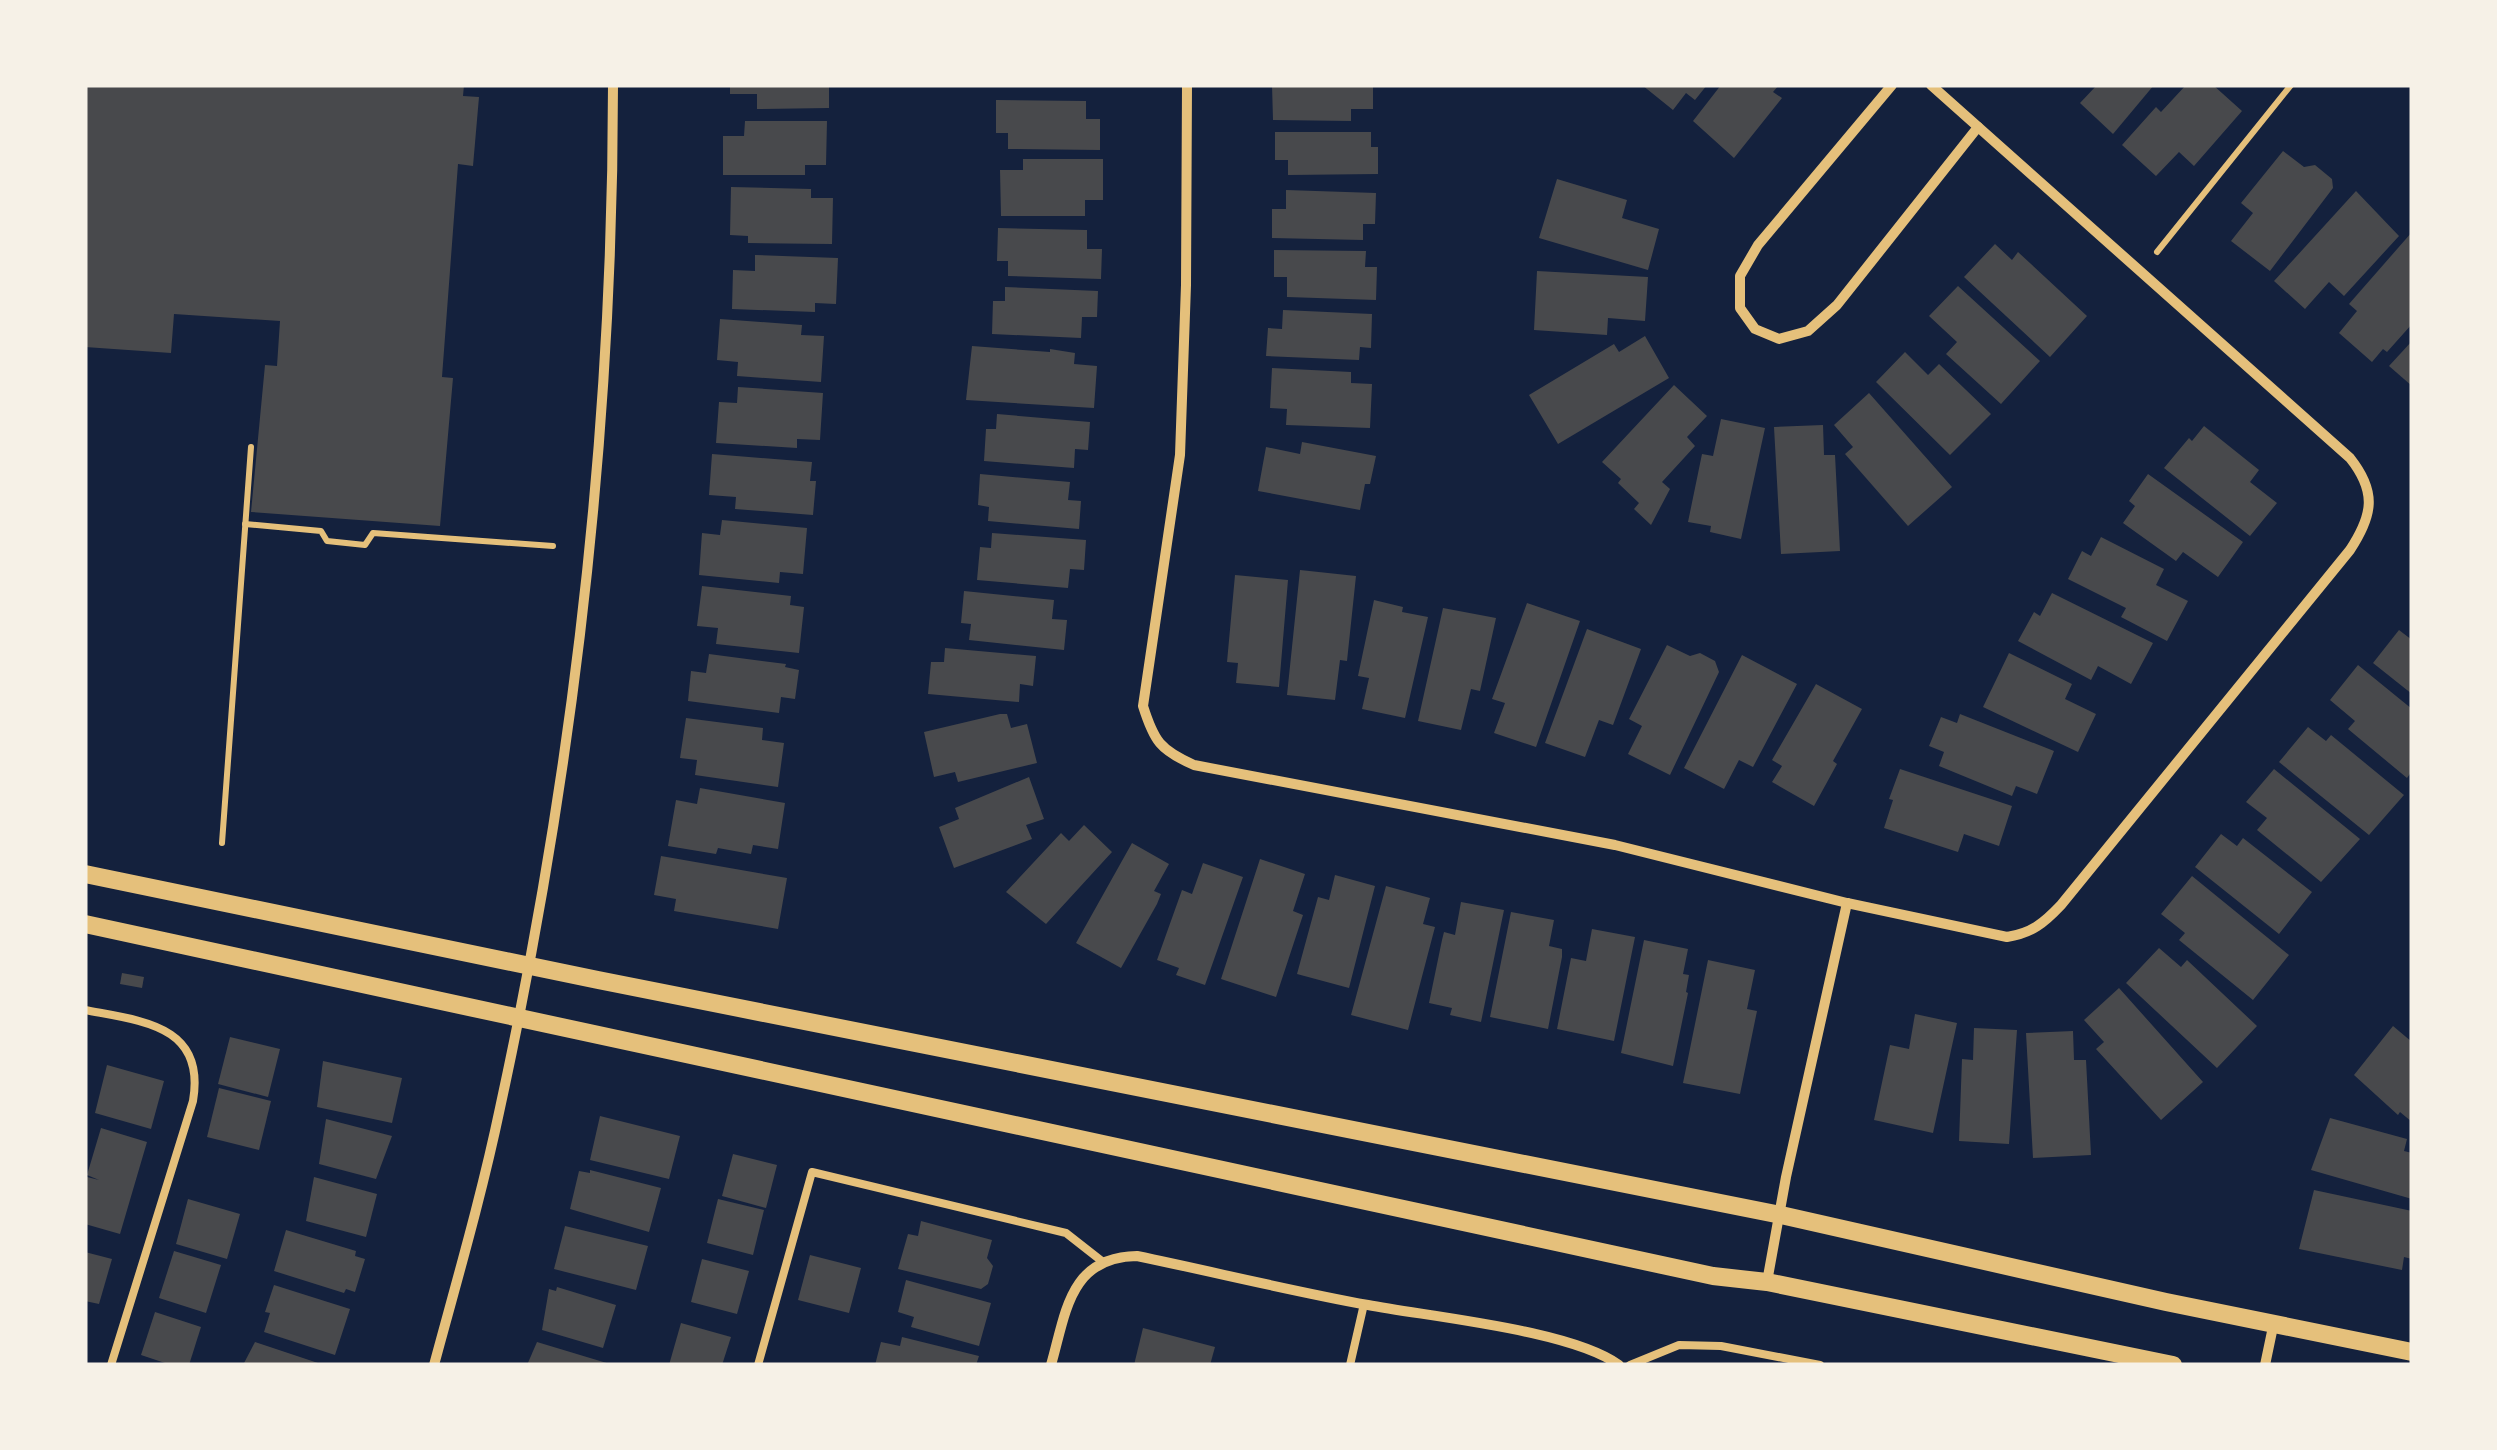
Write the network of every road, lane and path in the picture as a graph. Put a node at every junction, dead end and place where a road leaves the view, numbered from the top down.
1 (614, 85) edge
2 (1187, 85) edge
3 (1892, 85) edge
4 (1930, 85) edge
5 (2292, 85) edge
6 (1978, 128) junction
7 (2140, 273) junction
8 (250, 446) dead end
9 (245, 524) junction
10 (554, 546) dead end
11 (222, 843) dead end
12 (85, 874) edge
13 (1847, 903) junction
14 (85, 924) edge
15 (528, 965) junction
16 (85, 1010) edge
17 (519, 1019) junction
18 (1781, 1215) junction
19 (1103, 1262) junction
20 (1766, 1282) junction
21 (1364, 1304) junction
22 (2274, 1322) junction
23 (2412, 1352) edge
24 (111, 1365) edge
25 (434, 1365) edge
26 (758, 1365) edge
27 (1051, 1365) edge
28 (1350, 1365) edge
29 (1619, 1365) edge
30 (1630, 1365) edge
31 (1820, 1365) edge
32 (2173, 1365) edge
33 (2265, 1365) edge

1 - 15 street
2 - 13 street
3 - 6 street
4 - 6 street
5 - 7 path
6 - 7 street
7 - 13 street
8 - 9 path
9 - 10 path
9 - 11 path
12 - 15 street
13 - 18 street
14 - 17 street
15 - 17 street
15 - 18 street
16 - 24 lane
17 - 20 street
17 - 25 street
18 - 20 street
18 - 22 street
19 - 21 street
19 - 26 lane
19 - 27 street
20 - 32 street
21 - 28 lane
21 - 29 street
22 - 23 street
22 - 33 street
30 - 31 lane

